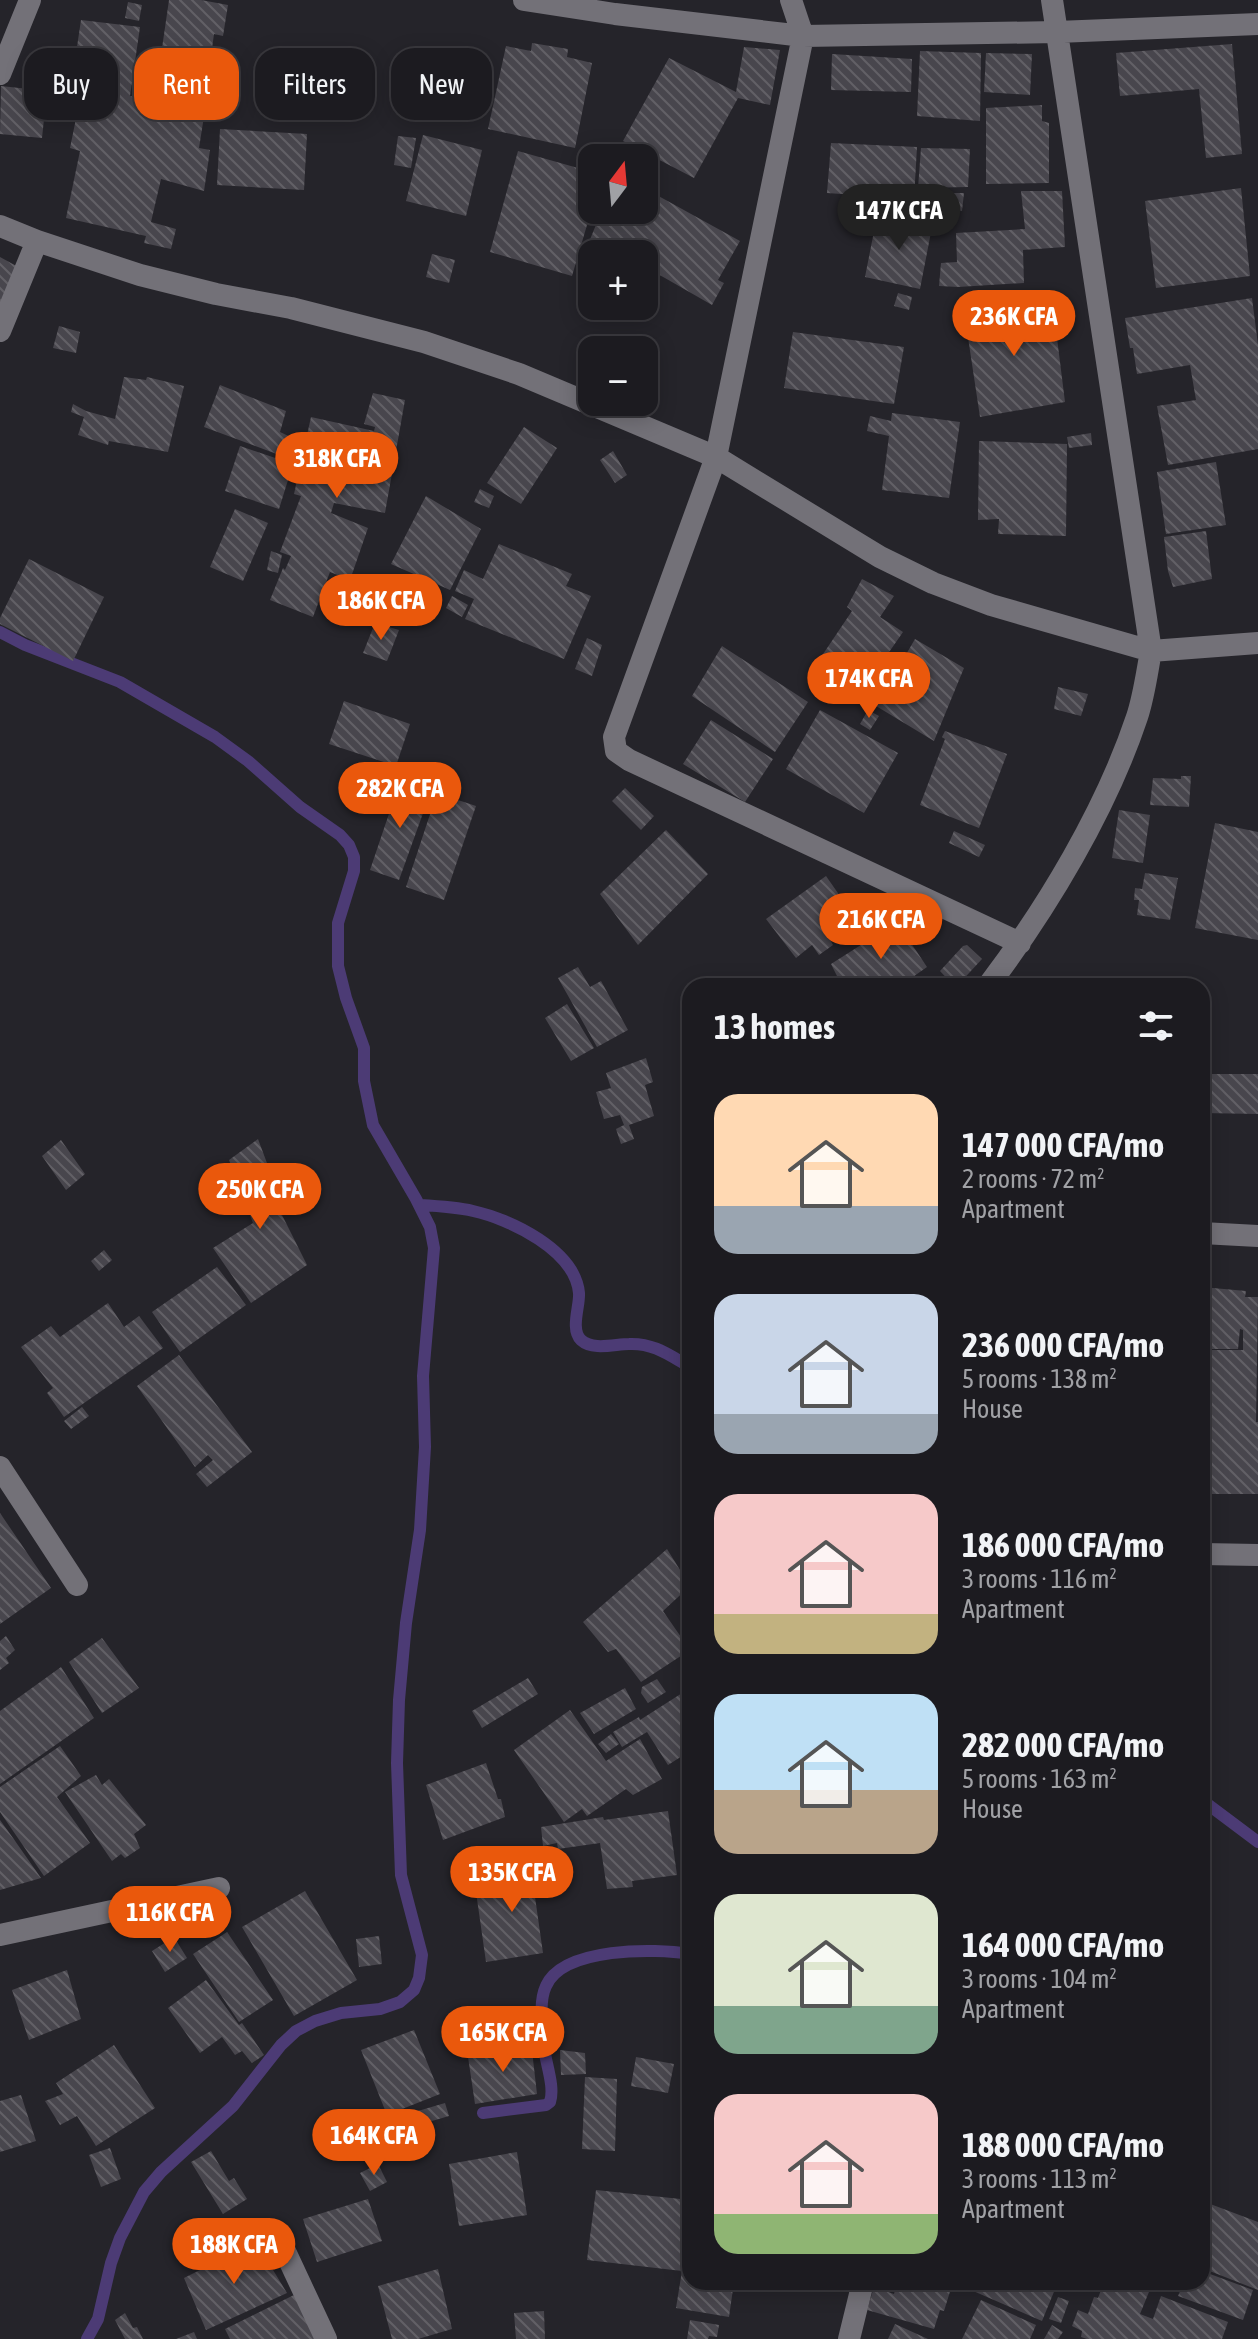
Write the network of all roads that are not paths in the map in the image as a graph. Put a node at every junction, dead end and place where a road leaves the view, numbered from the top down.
1 (30, 0) edge
2 (524, 0) edge
3 (791, 0) edge
4 (1052, 0) edge
5 (1258, 24) edge
6 (1057, 32) junction
7 (803, 36) junction
8 (0, 74) edge
9 (0, 226) edge
10 (37, 241) junction
11 (0, 331) edge
12 (716, 457) junction
13 (1258, 643) edge
14 (1151, 651) junction
15 (1020, 943) junction
16 (994, 978) edge
17 (1210, 1233) edge
18 (1258, 1236) edge
19 (0, 1467) edge
20 (1210, 1554) edge
21 (1258, 1555) edge
22 (77, 1585) dead end
23 (219, 1888) dead end
24 (0, 1935) edge
25 (283, 2247) dead end
26 (861, 2290) edge
27 (326, 2339) edge
28 (849, 2339) edge

1 - 8 street
2 - 7 street
3 - 7 street
4 - 6 street
5 - 6 street
6 - 7 street
6 - 14 street
7 - 12 street
9 - 10 street
10 - 11 street
10 - 12 street
12 - 14 street
12 - 15 street
13 - 14 street
14 - 15 street
15 - 16 street
17 - 18 street
19 - 22 street
20 - 21 street
23 - 24 street
25 - 27 street
26 - 28 street

